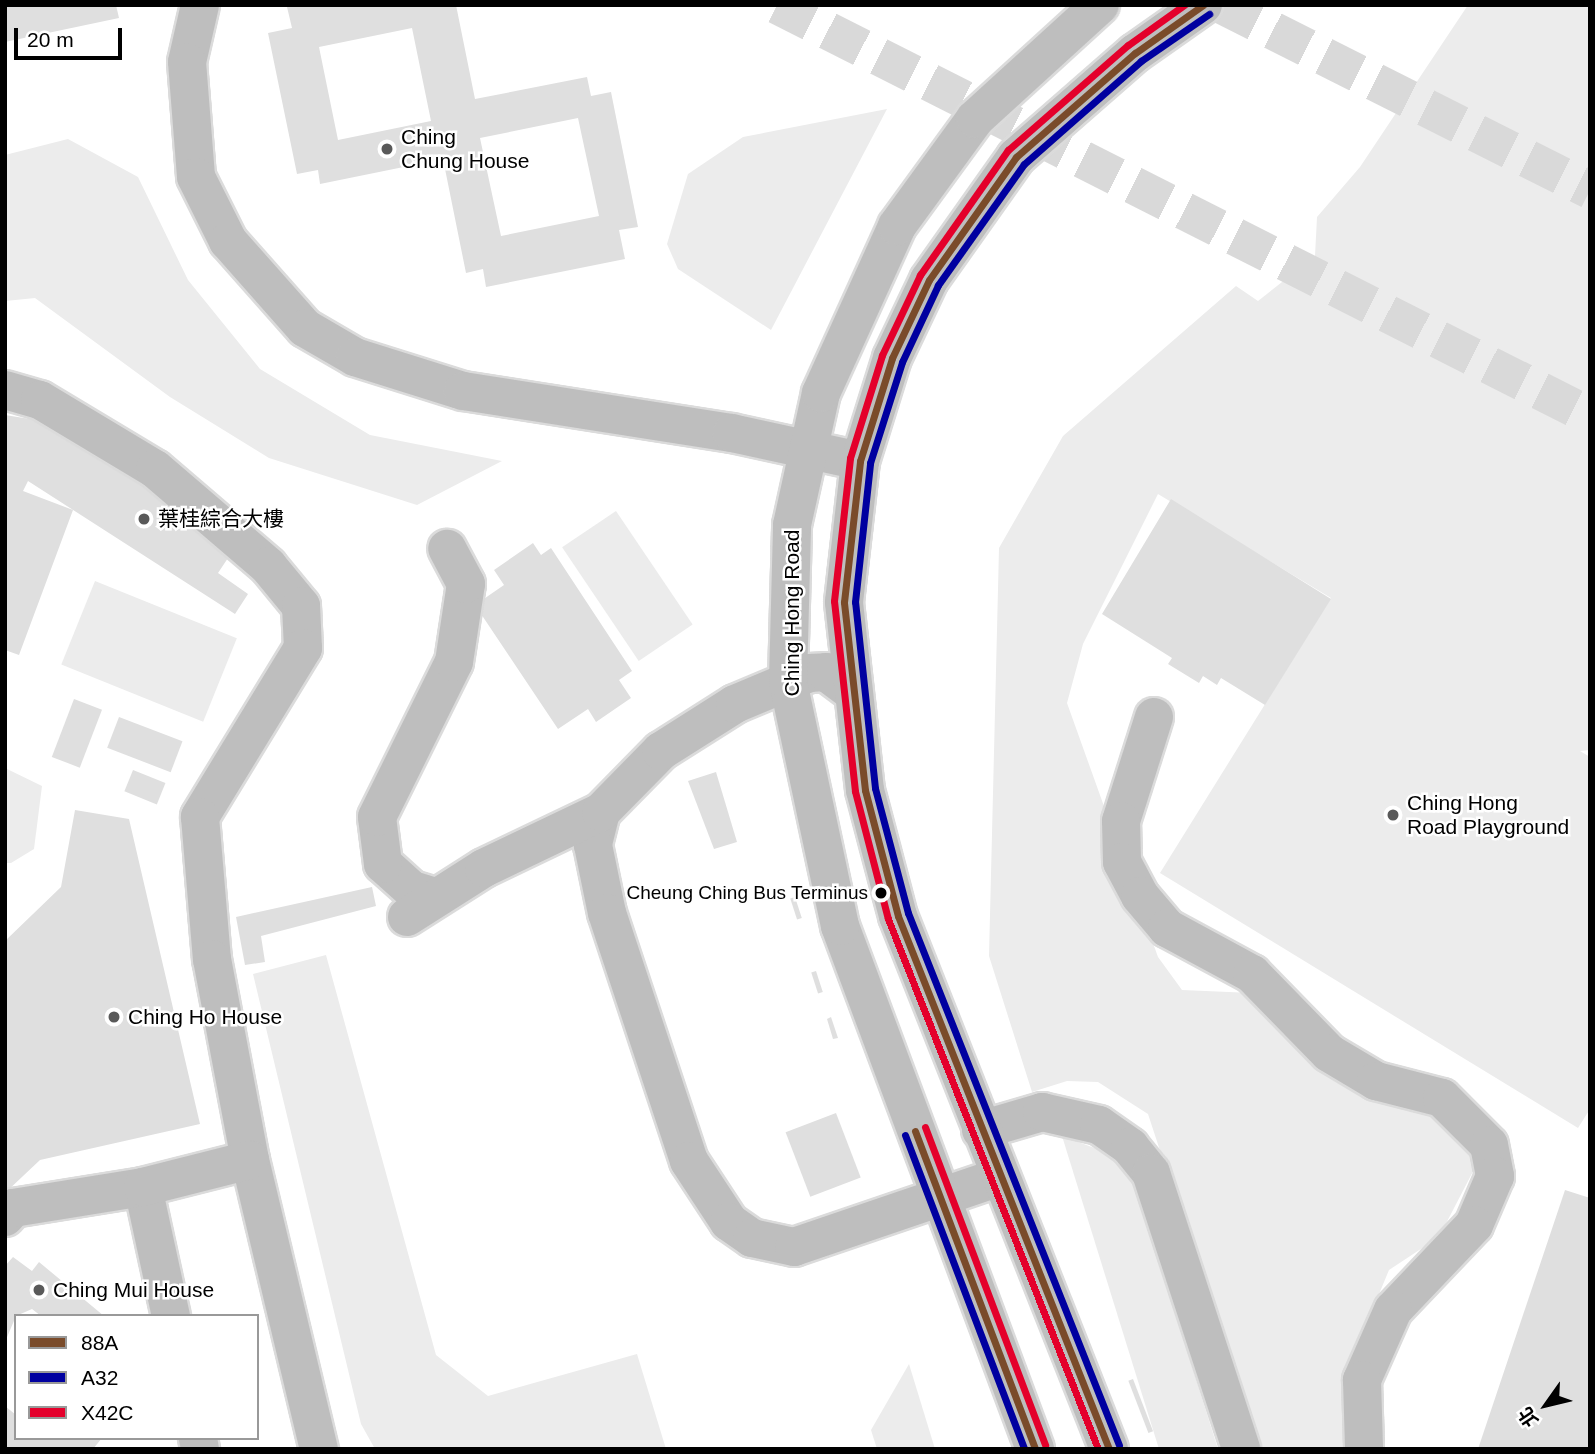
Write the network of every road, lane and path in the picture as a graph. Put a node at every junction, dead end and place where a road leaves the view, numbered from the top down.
1 (200, 5) edge
2 (1100, 5) edge
3 (1203, 5) edge
4 (5, 390) edge
5 (805, 449) junction
6 (860, 461) junction
7 (447, 549) dead end
8 (788, 681) junction
9 (851, 691) junction
10 (1154, 717) dead end
11 (601, 812) junction
12 (981, 1130) junction
13 (250, 1160) junction
14 (1000, 1177) junction
15 (143, 1187) junction
16 (942, 1198) junction
17 (5, 1217) edge
18 (171, 1314) edge
19 (319, 1449) edge
20 (1035, 1449) edge
21 (1108, 1449) edge
22 (1241, 1449) edge
23 (1363, 1449) edge

1 - 5 main road
2 - 5 main road, Ching Hong Road
3 - 6 main road
4 - 13 main road
5 - 6 main road
5 - 8 main road, Ching Hong Road
6 - 9 main road
7 - 11 main road
8 - 9 main road
8 - 11 main road
8 - 16 main road, Ching Hong Road
9 - 12 main road
10 - 23 main road
11 - 16 main road
12 - 14 main road
12 - 22 main road
13 - 15 main road
13 - 19 main road
14 - 16 main road
14 - 21 main road
15 - 17 main road
15 - 18 main road
16 - 20 main road, Ching Hong Road

